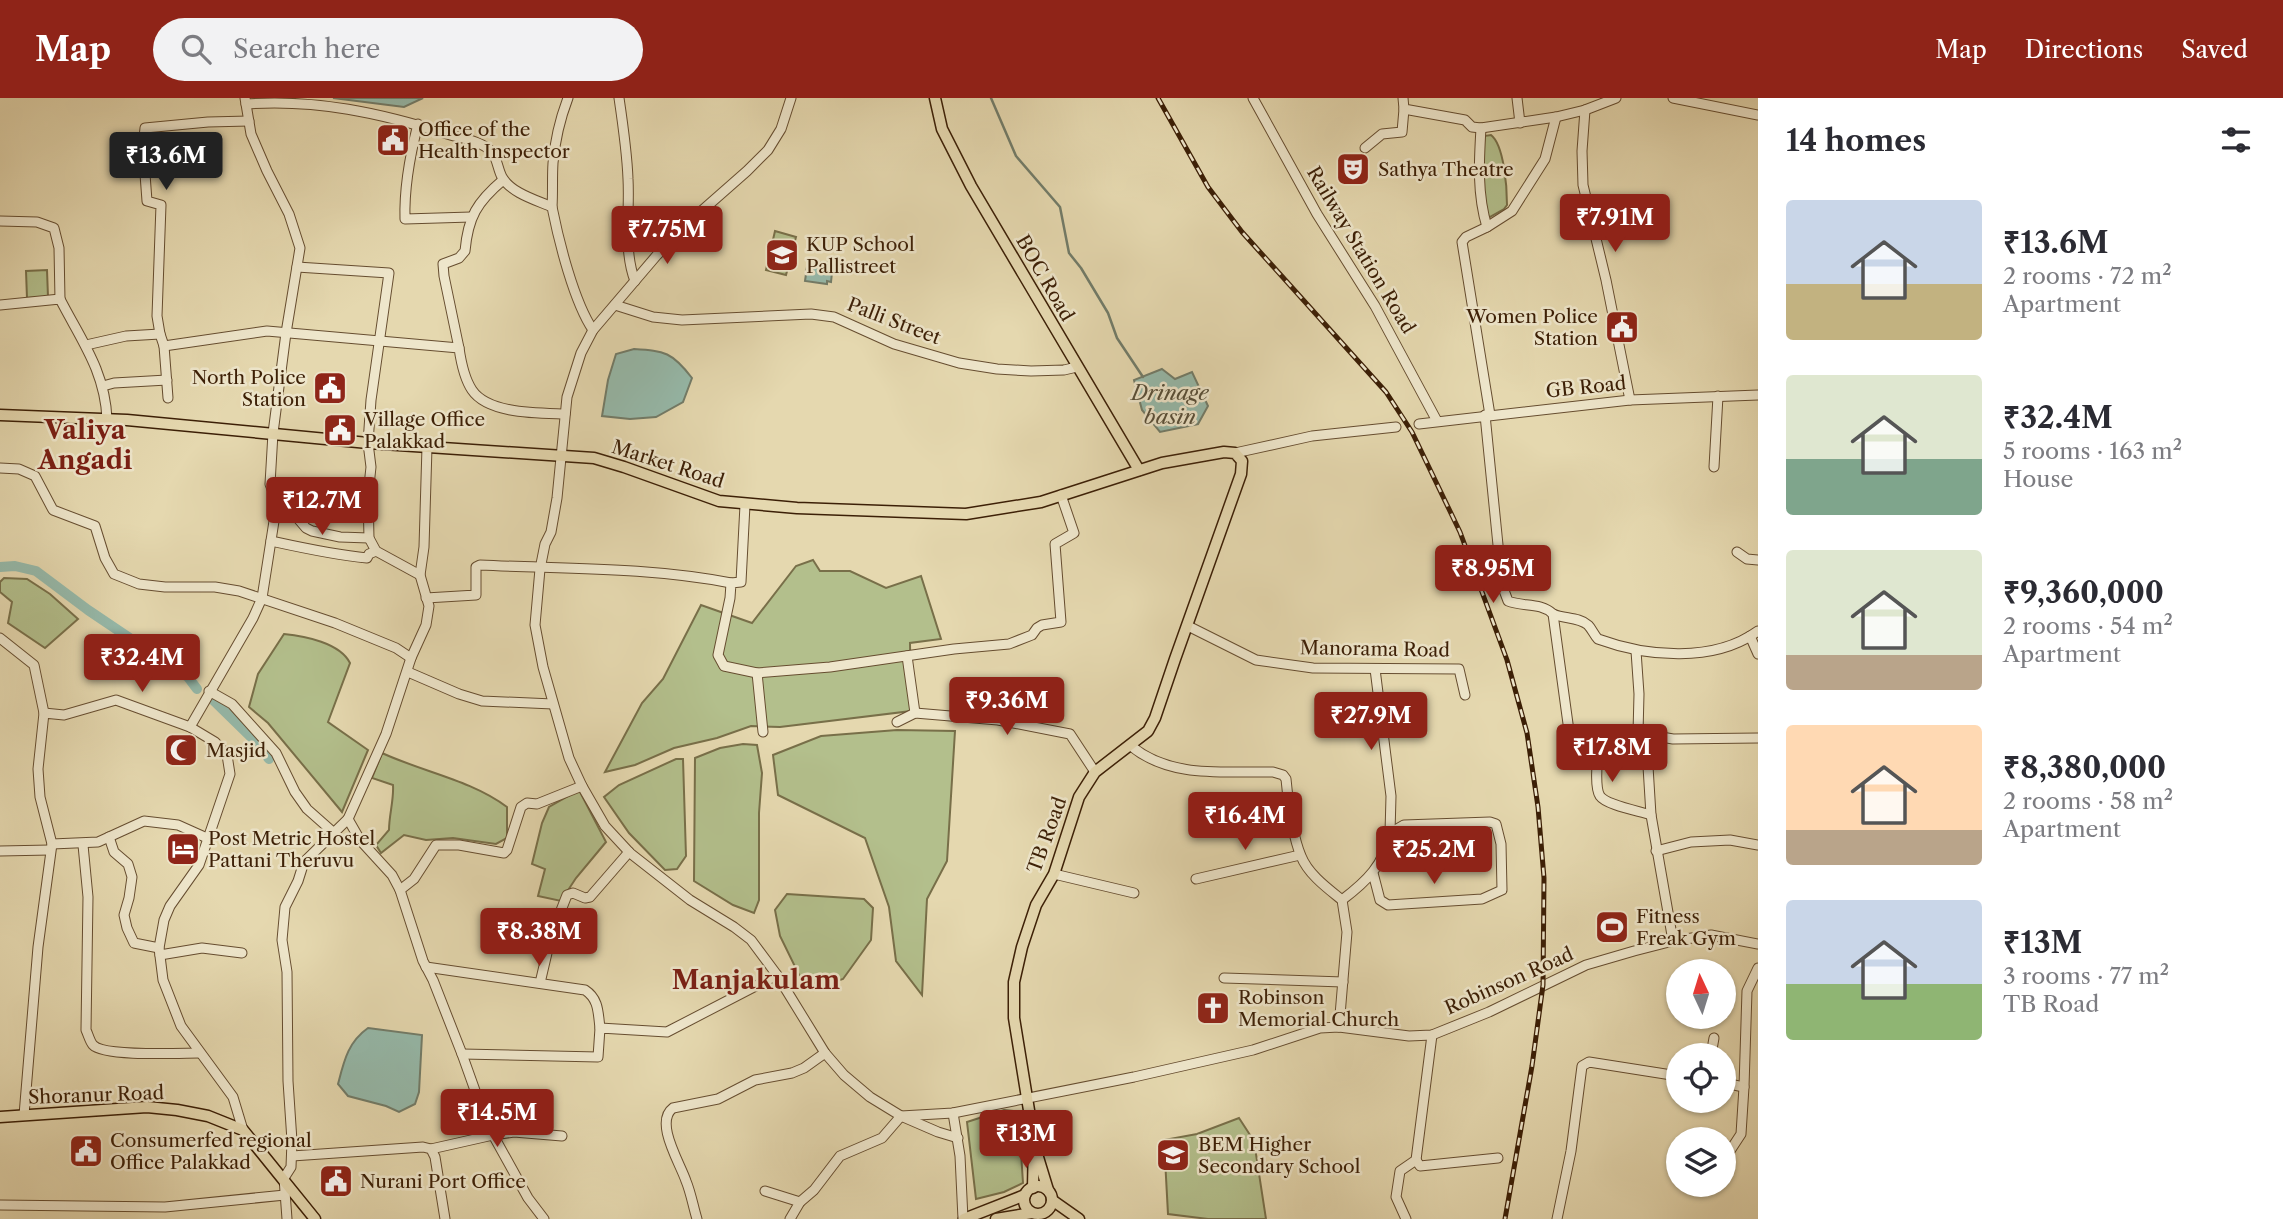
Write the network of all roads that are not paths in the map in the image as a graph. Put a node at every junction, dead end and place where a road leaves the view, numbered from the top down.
1 (568, 98) edge
2 (619, 98) edge
3 (791, 98) edge
4 (934, 98) edge
5 (1253, 98) edge
6 (1403, 98) edge
7 (1517, 98) edge
8 (1616, 98) edge
9 (1673, 98) edge
10 (245, 101) edge
11 (1404, 108) junction
12 (1585, 110) junction
13 (1758, 115) edge
14 (1556, 117) junction
15 (248, 121) junction
16 (1520, 123) junction
17 (418, 124) junction
18 (1481, 128) junction
19 (1365, 148) dead end
20 (503, 180) junction
21 (552, 207) junction
22 (471, 217) junction
23 (0, 221) edge
24 (1487, 227) junction
25 (297, 267) junction
26 (635, 281) junction
27 (60, 299) junction
28 (0, 304) edge
29 (615, 305) junction
30 (593, 330) junction
31 (286, 333) junction
32 (160, 334) junction
33 (378, 341) junction
34 (86, 345) junction
35 (164, 346) junction
36 (459, 348) junction
37 (1077, 368) junction
38 (167, 380) junction
39 (103, 386) junction
40 (1758, 395) edge
41 (1718, 396) junction
42 (168, 398) dead end
43 (1630, 400) junction
44 (565, 414) junction
45 (0, 415) edge
46 (1487, 415) junction
47 (107, 419) junction
48 (1437, 421) junction
49 (1419, 424) dead end
50 (1396, 427) dead end
51 (273, 433) junction
52 (368, 443) junction
53 (427, 447) junction
54 (1236, 453) junction
55 (560, 455) junction
56 (1714, 467) dead end
57 (0, 468) edge
58 (1139, 470) junction
59 (1061, 495) junction
60 (277, 502) junction
61 (745, 505) junction
62 (369, 538) junction
63 (271, 541) junction
64 (376, 551) junction
65 (1737, 552) dead end
66 (1758, 560) edge
67 (540, 569) junction
68 (421, 575) junction
69 (731, 583) junction
70 (262, 598) junction
71 (426, 598) junction
72 (1553, 614) junction
73 (1188, 626) junction
74 (1754, 634) edge
75 (0, 638) edge
76 (1636, 651) junction
77 (1758, 654) edge
78 (907, 656) junction
79 (411, 658) junction
80 (1375, 669) junction
81 (408, 672) junction
82 (757, 673) junction
83 (209, 691) junction
84 (1465, 695) dead end
85 (553, 704) junction
86 (44, 713) junction
87 (915, 713) junction
88 (897, 722) dead end
89 (190, 727) junction
90 (763, 732) dead end
91 (1642, 733) junction
92 (1599, 736) junction
93 (1758, 738) edge
94 (1131, 746) junction
95 (1095, 772) junction
96 (582, 786) junction
97 (1651, 815) junction
98 (348, 819) junction
99 (333, 832) junction
100 (1390, 833) junction
101 (109, 837) junction
102 (207, 838) junction
103 (83, 845) junction
104 (1758, 845) edge
105 (51, 847) junction
106 (0, 851) edge
107 (1656, 851) junction
108 (629, 852) junction
109 (1300, 855) junction
110 (1373, 873) junction
111 (1054, 874) junction
112 (1196, 879) dead end
113 (400, 890) junction
114 (1134, 893) dead end
115 (1342, 900) junction
116 (1673, 941) junction
117 (1758, 944) edge
118 (159, 952) junction
119 (242, 953) dead end
120 (426, 967) junction
121 (1758, 968) edge
122 (777, 975) junction
123 (1224, 978) dead end
124 (1343, 982) junction
125 (540, 983) junction
126 (1339, 1027) junction
127 (600, 1028) junction
128 (1432, 1035) junction
129 (1714, 1038) dead end
130 (1713, 1043) edge
131 (825, 1052) junction
132 (200, 1053) junction
133 (462, 1054) junction
134 (1666, 1074) edge
135 (1736, 1085) edge
136 (1744, 1087) junction
137 (1028, 1099) junction
138 (953, 1113) junction
139 (24, 1115) junction
140 (0, 1116) edge
141 (901, 1116) junction
142 (243, 1130) junction
143 (493, 1135) junction
144 (562, 1136) dead end
145 (958, 1138) junction
146 (1034, 1141) junction
147 (1736, 1142) edge
148 (431, 1149) junction
149 (292, 1156) junction
150 (1498, 1158) dead end
151 (1416, 1160) junction
152 (284, 1178) junction
153 (765, 1191) dead end
154 (1029, 1191) junction
155 (285, 1195) junction
156 (1050, 1195) junction
157 (800, 1202) junction
158 (0, 1205) edge
159 (1036, 1213) junction
160 (286, 1219) edge
161 (315, 1219) edge
162 (445, 1219) edge
163 (544, 1219) edge
164 (697, 1219) edge
165 (790, 1219) edge
166 (963, 1219) edge
167 (996, 1219) edge
168 (1053, 1219) edge
169 (1079, 1219) edge
170 (1406, 1219) edge
171 (1557, 1219) edge

1 - 21 street
2 - 26 street
3 - 26 street
4 - 37 main road, BOC Road
5 - 48 street, Railway Station Road
6 - 11 street
7 - 16 street
8 - 12 street
9 - 13 street
10 - 15 street
10 - 17 street
11 - 18 street
11 - 19 street
12 - 14 street
12 - 43 street
14 - 16 street
14 - 24 street
15 - 25 street
15 - 32 street
16 - 18 street
17 - 20 street
17 - 22 street
18 - 24 street
20 - 21 street
20 - 22 street
21 - 30 street
22 - 36 street
23 - 27 street
24 - 46 street
25 - 31 street
25 - 33 street
26 - 29 street
27 - 28 street
27 - 34 street
29 - 30 street
29 - 37 street, Palli Street
30 - 44 street
31 - 33 street
31 - 35 street
31 - 51 street
32 - 34 street
32 - 35 street
33 - 36 street
33 - 52 street
34 - 39 street
35 - 38 street
36 - 44 street
37 - 58 main road, BOC Road
38 - 39 street
38 - 42 street
39 - 47 street
40 - 41 street, GB Road
41 - 43 street, GB Road
41 - 56 street
43 - 46 street, GB Road
44 - 55 street
45 - 47 main road, Market Road
46 - 48 street, GB Road
46 - 72 street
47 - 51 main road, Market Road
48 - 49 street, GB Road
50 - 54 street
51 - 52 main road, Market Road
51 - 60 street
52 - 53 main road, Market Road
52 - 62 street
53 - 55 main road, Market Road
53 - 68 street
54 - 58 main road, Market Road
54 - 73 main road, TB Road
55 - 61 main road, Market Road
55 - 67 street
57 - 70 street
58 - 59 main road, Market Road
59 - 61 main road, Market Road
59 - 78 street
60 - 62 street
60 - 63 street
61 - 69 street
62 - 64 street
63 - 64 street
63 - 70 street
64 - 68 street
65 - 66 street
67 - 69 street
67 - 71 street
67 - 85 street
68 - 71 street
69 - 82 street
70 - 79 street
70 - 83 street
71 - 79 street
72 - 76 street
72 - 92 street
73 - 80 street, Manorama Road
73 - 94 main road, TB Road
74 - 76 street
74 - 77 street
75 - 86 street
76 - 91 street
78 - 82 street
78 - 87 street
79 - 81 street
80 - 84 street, Manorama Road
80 - 100 street
81 - 85 street
81 - 98 street
82 - 90 street
83 - 89 street
83 - 99 street
85 - 96 street
86 - 89 street
86 - 105 street
87 - 88 street
87 - 95 street
89 - 102 street
91 - 92 street
91 - 93 street
91 - 97 street
92 - 97 street
94 - 95 main road, TB Road
94 - 109 street
95 - 111 main road, TB Road
96 - 108 street
96 - 113 street
97 - 107 street
98 - 99 street
98 - 113 street
99 - 149 street
100 - 110 street
100 - 110 street
101 - 102 street
101 - 103 street
101 - 118 street
102 - 118 street
103 - 105 street
103 - 132 street
104 - 107 street
105 - 106 street
105 - 139 street
107 - 116 street
108 - 122 street
108 - 125 street
109 - 112 street
109 - 115 street
110 - 115 street
111 - 114 street
111 - 137 main road, TB Road
113 - 120 street
115 - 124 street
116 - 117 street, Robinson Road
116 - 128 street, Robinson Road
118 - 119 street
118 - 132 street
120 - 125 street
120 - 133 street
121 - 136 street
122 - 127 street
122 - 131 street
123 - 124 street
124 - 126 street
125 - 127 street
126 - 128 street, Robinson Road
126 - 137 street, Robinson Road
127 - 133 street
128 - 151 street
129 - 130 street
131 - 141 street
131 - 164 street
132 - 142 street
133 - 143 street
134 - 171 street
135 - 136 street
136 - 147 street
137 - 138 street, Robinson Road
137 - 146 main road, TB Road
138 - 141 street, Robinson Road
138 - 145 street
139 - 140 main road, Shoranur Road
139 - 142 main road, Shoranur Road
141 - 145 street
141 - 157 street
142 - 152 main road, Shoranur Road
143 - 144 street
143 - 148 street
143 - 163 street
145 - 166 street
146 - 154 main road, TB Road
146 - 156 main road
148 - 149 street
148 - 162 street
149 - 152 street
150 - 151 street
151 - 170 street
152 - 155 street
152 - 161 main road, Shoranur Road
153 - 157 street
154 - 156 main road
154 - 159 main road
154 - 166 main road
155 - 158 street
155 - 160 street
156 - 159 main road
156 - 169 main road
157 - 165 street
159 - 167 main road
159 - 168 main road

